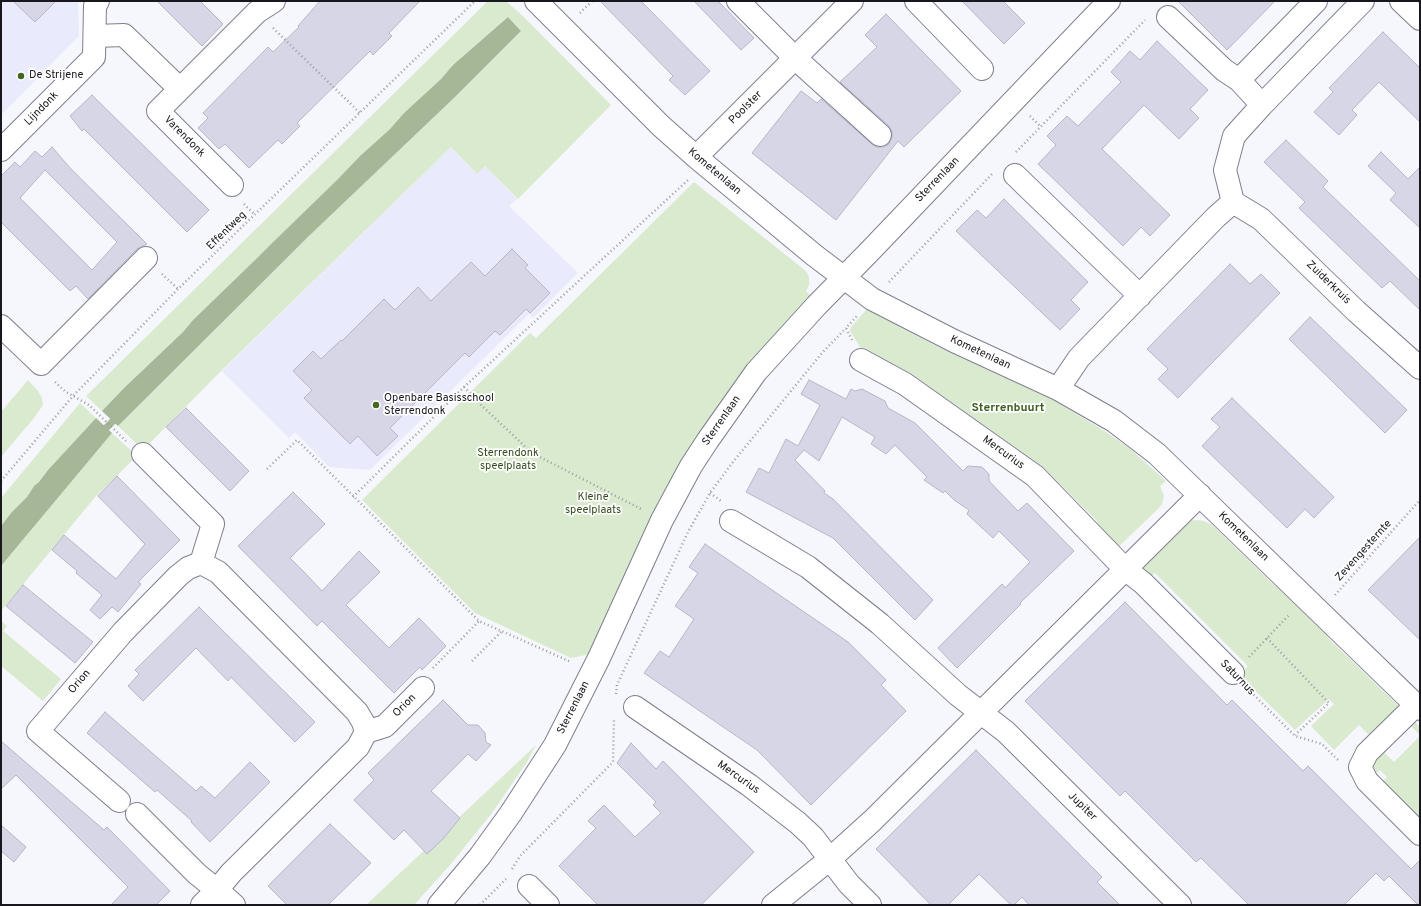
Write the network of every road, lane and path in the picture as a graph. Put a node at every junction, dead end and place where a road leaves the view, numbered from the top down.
1 (98, 1) edge
2 (475, 1) edge
3 (536, 1) edge
4 (738, 1) edge
5 (852, 1) edge
6 (916, 1) edge
7 (1316, 1) edge
8 (1363, 1) edge
9 (1401, 1) edge
10 (1107, 3) edge
11 (266, 6) edge
12 (1168, 17) dead end
13 (1420, 19) edge
14 (95, 36) junction
15 (795, 58) junction
16 (982, 69) dead end
17 (1239, 80) junction
18 (180, 89) junction
19 (1262, 105) junction
20 (360, 113) junction
21 (880, 135) dead end
22 (1, 150) edge
23 (700, 161) junction
24 (1015, 175) dead end
25 (232, 185) dead end
26 (1233, 202) junction
27 (146, 258) dead end
28 (844, 278) junction
29 (1140, 296) junction
30 (1, 326) edge
31 (846, 328) dead end
32 (861, 360) dead end
33 (1420, 368) edge
34 (464, 387) junction
35 (1058, 389) junction
36 (72, 396) junction
37 (137, 449) joint
38 (268, 469) dead end
39 (1, 482) edge
40 (1200, 495) junction
41 (353, 496) junction
42 (1420, 500) edge
43 (662, 520) junction
44 (731, 521) dead end
45 (688, 532) junction
46 (201, 563) junction
47 (1125, 569) junction
48 (1313, 605) junction
49 (479, 621) junction
50 (501, 632) junction
51 (1267, 638) junction
52 (599, 658) junction
53 (472, 661) dead end
54 (625, 670) junction
55 (1233, 673) junction
56 (423, 688) joint
57 (615, 694) dead end
58 (635, 707) dead end
59 (1418, 707) edge
60 (981, 712) junction
61 (614, 717) dead end
62 (366, 732) junction
63 (1295, 736) junction
64 (1360, 767) junction
65 (119, 801) dead end
66 (137, 814) dead end
67 (1420, 834) edge
68 (830, 859) junction
69 (529, 886) dead end
70 (209, 898) edge
71 (234, 905) edge
72 (439, 905) edge
73 (480, 905) edge
74 (548, 905) edge
75 (773, 905) edge
76 (870, 905) edge
77 (1180, 905) edge

1 - 14 street, Lijndonk
2 - 20 path, Effentweg
3 - 23 street, Kometenlaan
4 - 15 street
5 - 15 street, Poolster
6 - 16 street
7 - 17 street
8 - 19 street
9 - 13 street
10 - 28 street, Sterrenlaan
11 - 18 street, Varendonk
11 - 20 path
12 - 17 street
14 - 18 street
14 - 22 street, Lijndonk
15 - 21 street
15 - 23 street, Poolster
17 - 19 street
18 - 25 street, Varendonk
19 - 26 street
20 - 36 path, Effentweg
23 - 28 street, Kometenlaan
23 - 34 path
24 - 29 street
26 - 29 street
26 - 33 street, Zuiderkruis
27 - 30 street
28 - 35 street, Kometenlaan
28 - 43 street, Sterrenlaan
29 - 35 street
31 - 45 path
32 - 47 street, Mercurius
34 - 41 path
34 - 43 path
35 - 40 street, Kometenlaan
36 - 37 path
36 - 39 path, Effentweg
37 - 46 street
38 - 41 path
40 - 47 street
40 - 48 street, Kometenlaan
41 - 49 path
42 - 48 path, Zevengesternte
43 - 45 path
43 - 52 street, Sterrenlaan
44 - 60 street
45 - 54 path
46 - 62 street
46 - 65 street, Orion
47 - 55 street, Saturnus
47 - 60 street
48 - 51 path, Zevengesternte
48 - 59 street, Kometenlaan
49 - 50 path
49 - 56 path
50 - 52 path
50 - 53 path
51 - 55 path, Zevengesternte
51 - 63 path
52 - 54 path
52 - 72 street, Sterrenlaan
54 - 57 path
55 - 63 path, Saturnus
56 - 62 street, Orion
58 - 68 street, Mercurius
59 - 64 street
60 - 68 street
60 - 77 street, Jupiter
61 - 73 path
62 - 70 street
63 - 64 path, Saturnus
64 - 67 street
66 - 70 street
68 - 75 street
68 - 76 street
69 - 74 street
70 - 71 street

